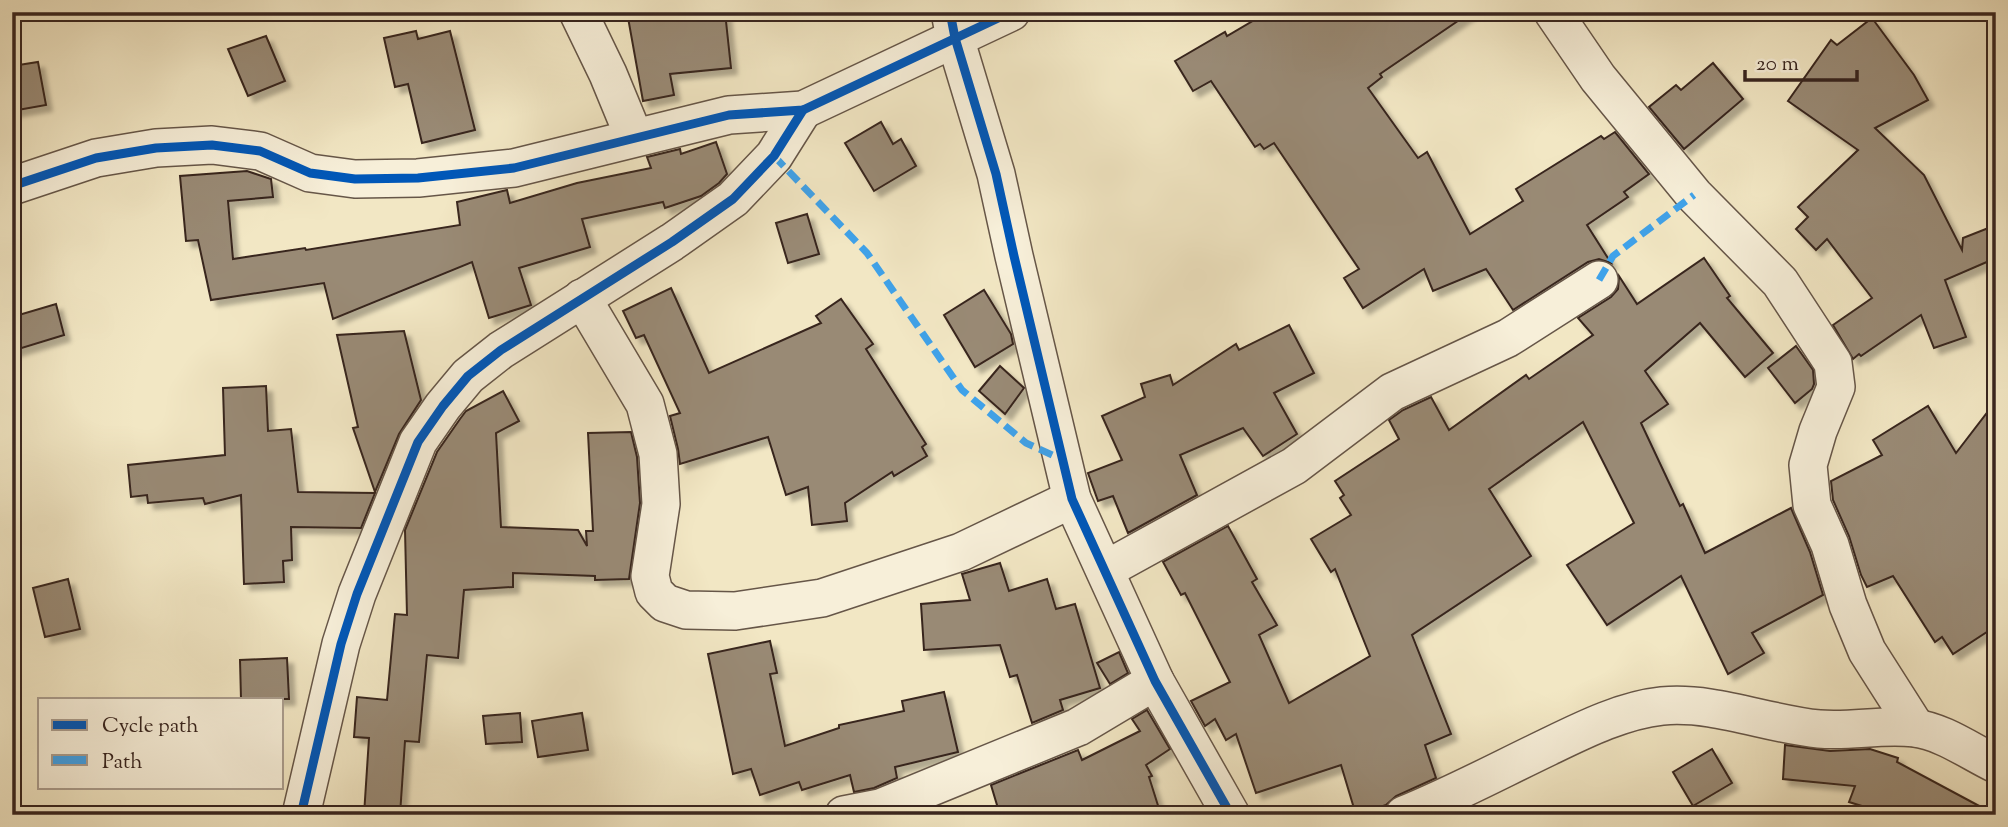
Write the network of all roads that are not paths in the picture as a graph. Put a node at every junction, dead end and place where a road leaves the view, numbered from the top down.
1 (578, 12) edge
2 (1011, 12) edge
3 (1553, 12) edge
4 (953, 25) edge
5 (803, 110) junction
6 (634, 137) junction
7 (12, 187) edge
8 (1599, 280) dead end
9 (582, 298) junction
10 (1073, 499) junction
11 (1105, 570) junction
12 (1154, 681) junction
13 (1916, 728) junction
14 (1996, 764) edge
15 (878, 811) edge
16 (1419, 812) edge
17 (301, 815) edge
18 (844, 815) edge
19 (1231, 815) edge

1 - 6 street
2 - 4 street
3 - 13 street
4 - 5 street
4 - 10 street
5 - 6 street
5 - 9 street
6 - 7 street
8 - 11 street
9 - 10 street
9 - 17 street
10 - 11 street
11 - 12 street
12 - 15 street
12 - 19 street
13 - 14 street
13 - 16 street
15 - 18 street

